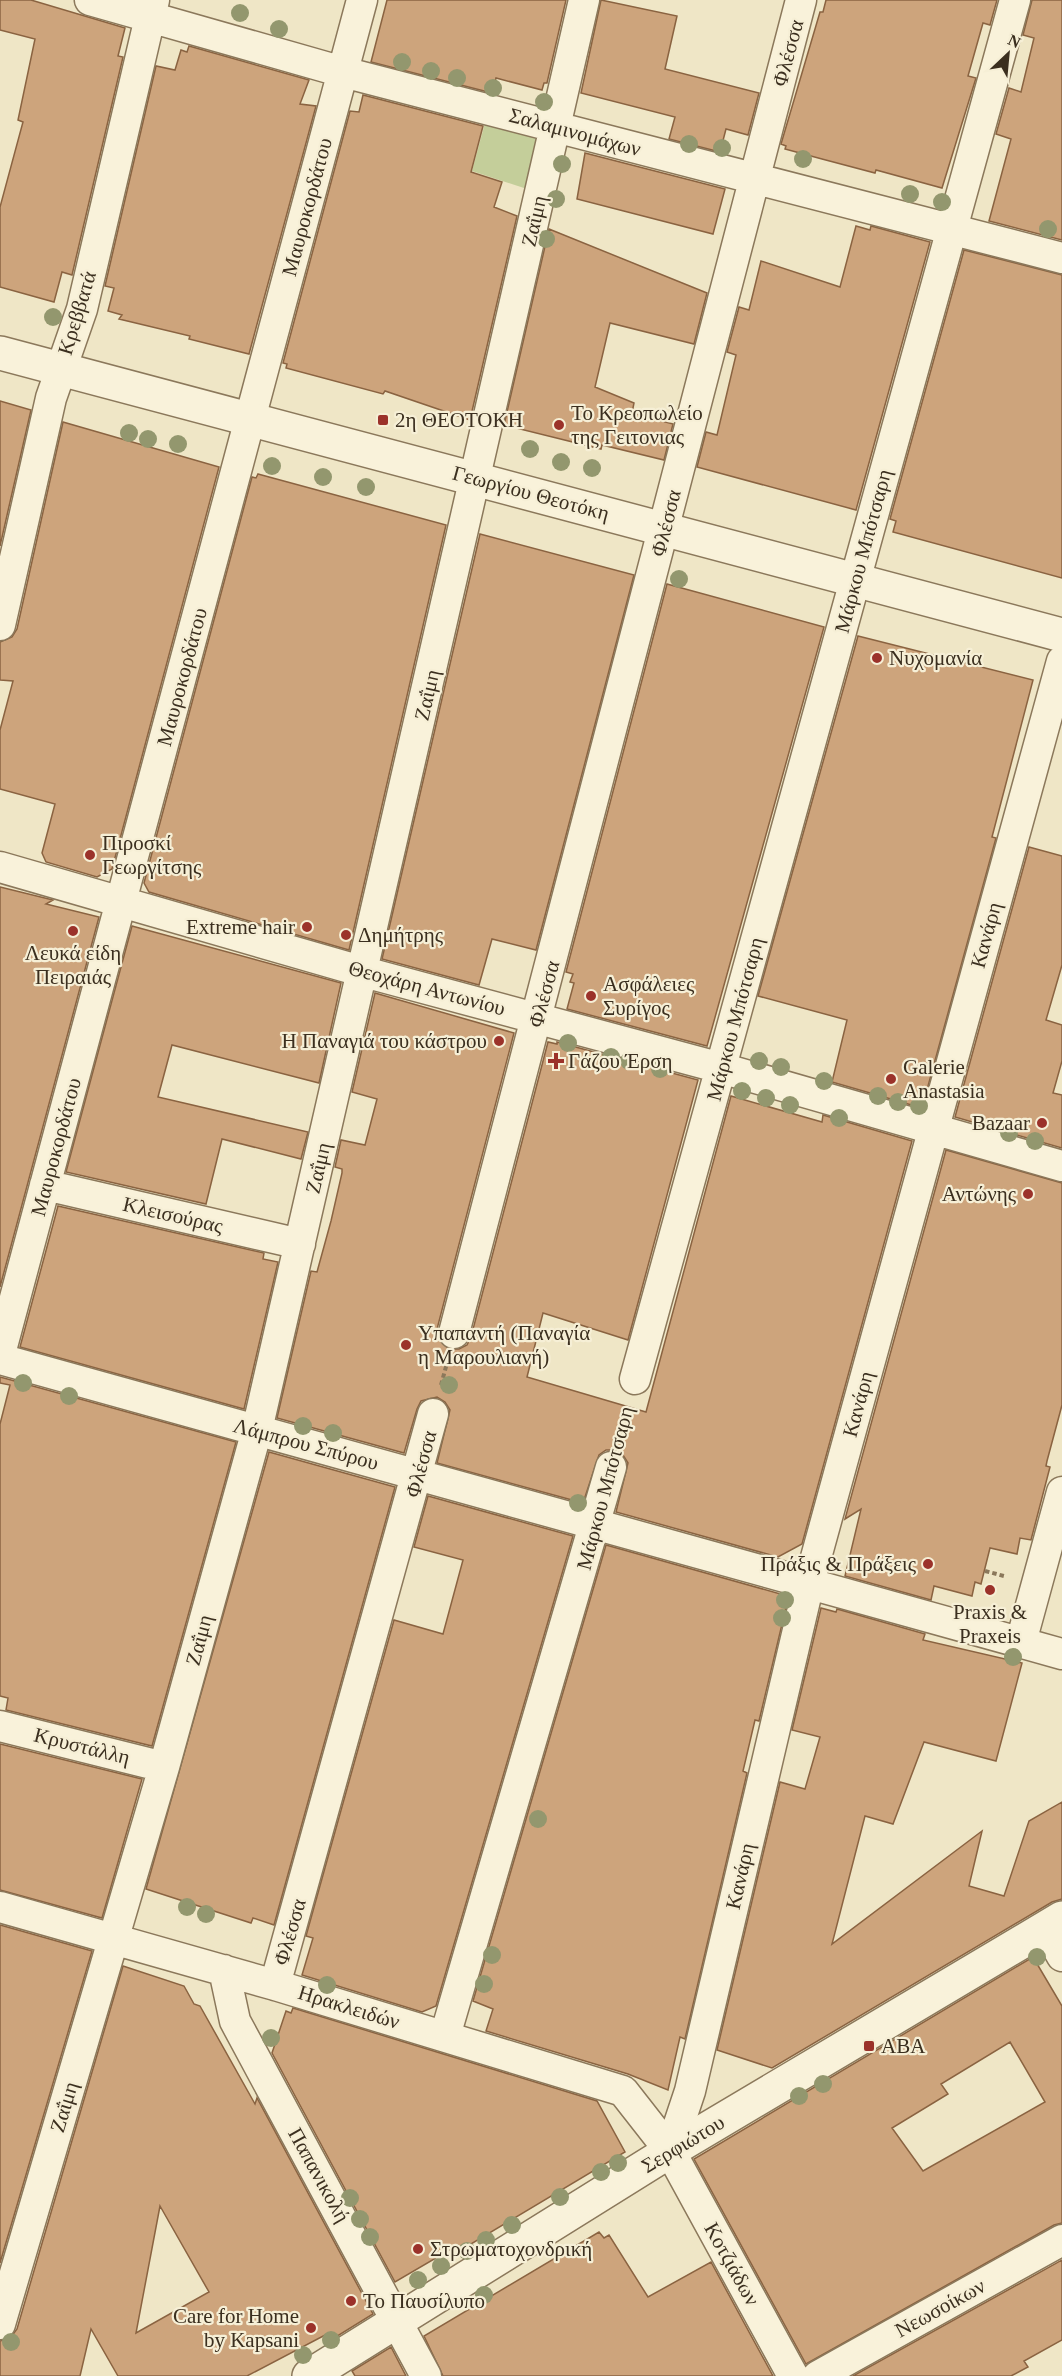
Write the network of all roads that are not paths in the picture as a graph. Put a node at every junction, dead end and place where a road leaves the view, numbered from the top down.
1 (90, 0) edge
2 (362, 0) edge
3 (584, 0) edge
4 (801, 0) edge
5 (1015, 0) edge
6 (152, 8) edge
7 (343, 72) junction
8 (555, 127) junction
9 (754, 179) junction
10 (952, 229) junction
11 (1062, 258) edge
12 (0, 353) edge
13 (60, 369) junction
14 (251, 419) junction
15 (477, 479) junction
16 (664, 529) junction
17 (855, 580) junction
18 (0, 625) edge
19 (1062, 635) edge
20 (1062, 661) edge
21 (0, 867) edge
22 (123, 902) junction
23 (364, 972) junction
24 (538, 1017) junction
25 (721, 1068) junction
26 (933, 1128) junction
27 (1062, 1166) edge
28 (45, 1185) junction
29 (300, 1244) junction
30 (454, 1333) road end
31 (0, 1354) edge
32 (0, 1359) edge
33 (635, 1379) road end
34 (434, 1414) road end
35 (257, 1430) junction
36 (611, 1467) road end
37 (418, 1475) junction
38 (1062, 1492) edge
39 (596, 1524) junction
40 (809, 1583) junction
41 (1021, 1642) junction
42 (1062, 1654) edge
43 (0, 1726) edge
44 (164, 1767) junction
45 (0, 1907) edge
46 (1054, 1923) edge
47 (114, 1939) junction
48 (1062, 1956) edge
49 (224, 1970) junction
50 (275, 1985) junction
51 (445, 2036) junction
52 (670, 2151) junction
53 (1062, 2240) edge
54 (398, 2321) junction
55 (0, 2324) edge
56 (309, 2376) edge
57 (426, 2376) edge
58 (793, 2376) edge
59 (818, 2376) edge

1 - 6 street, Σαλαμινομάχων
2 - 7 street, Μαυροκορδάτου
3 - 8 street, Ζαΐμη
4 - 9 street, Φλέσσα
5 - 10 street, Μάρκου Μπότσαρη
6 - 7 street, Σαλαμινομάχων
6 - 13 street, Κρεββατά
7 - 8 street, Σαλαμινομάχων
7 - 14 street, Μαυροκορδάτου
8 - 9 street, Σαλαμινομάχων
8 - 15 street, Ζαΐμη
9 - 10 street, Σαλαμινομάχων
9 - 16 street, Φλέσσα
10 - 11 street, Σαλαμινομάχων
10 - 17 street, Μάρκου Μπότσαρη
12 - 13 street, Γεωργίου Θεοτόκη
13 - 14 street, Γεωργίου Θεοτόκη
13 - 18 street, Κρεββατά
14 - 15 street, Γεωργίου Θεοτόκη
14 - 22 street, Μαυροκορδάτου
15 - 16 street, Γεωργίου Θεοτόκη
15 - 23 street, Ζαΐμη
16 - 17 street, Γεωργίου Θεοτόκη
16 - 24 street, Φλέσσα
17 - 19 street, Γεωργίου Θεοτόκη
17 - 25 street, Μάρκου Μπότσαρη
20 - 26 street, Κανάρη
21 - 22 street, Θεοχάρη Αντωνίου
22 - 23 street, Θεοχάρη Αντωνίου
22 - 28 street, Μαυροκορδάτου
23 - 24 street, Θεοχάρη Αντωνίου
23 - 29 street, Ζαΐμη
24 - 25 street, Θεοχάρη Αντωνίου
24 - 30 street, Φλέσσα
25 - 26 street, Θεοχάρη Αντωνίου
25 - 33 street, Μάρκου Μπότσαρη
26 - 27 street, Θεοχάρη Αντωνίου
26 - 40 street, Κανάρη
28 - 29 street, Κλεισούρας
28 - 31 street, Μαυροκορδάτου
29 - 35 street, Ζαΐμη
32 - 35 street, Λάμπρου Σπύρου
34 - 37 street, Φλέσσα
35 - 37 street, Λάμπρου Σπύρου
35 - 44 street, Ζαΐμη
36 - 39 street, Μάρκου Μπότσαρη
37 - 39 street, Λάμπρου Σπύρου
37 - 50 street, Φλέσσα
38 - 41 street
39 - 40 street, Λάμπρου Σπύρου
39 - 51 street, Μάρκου Μπότσαρη
40 - 41 street, Λάμπρου Σπύρου
40 - 52 street, Κανάρη
41 - 42 street, Λάμπρου Σπύρου
43 - 44 street, Κρυστάλλη
44 - 47 street, Ζαΐμη
45 - 47 street, Ηρακλειδών
46 - 48 street
46 - 52 street, Σερφιώτου
47 - 49 street, Ηρακλειδών
47 - 55 street, Ζαΐμη
49 - 50 street, Ηρακλειδών
49 - 54 street, Παπανικολή
50 - 51 street, Ηρακλειδών
51 - 52 street, Ηρακλειδών
52 - 54 street, Σερφιώτου
52 - 58 street, Κοτζιάδων
53 - 59 street, Νεωσοίκων
54 - 56 street, Σερφιώτου
54 - 57 street, Παπανικολή

